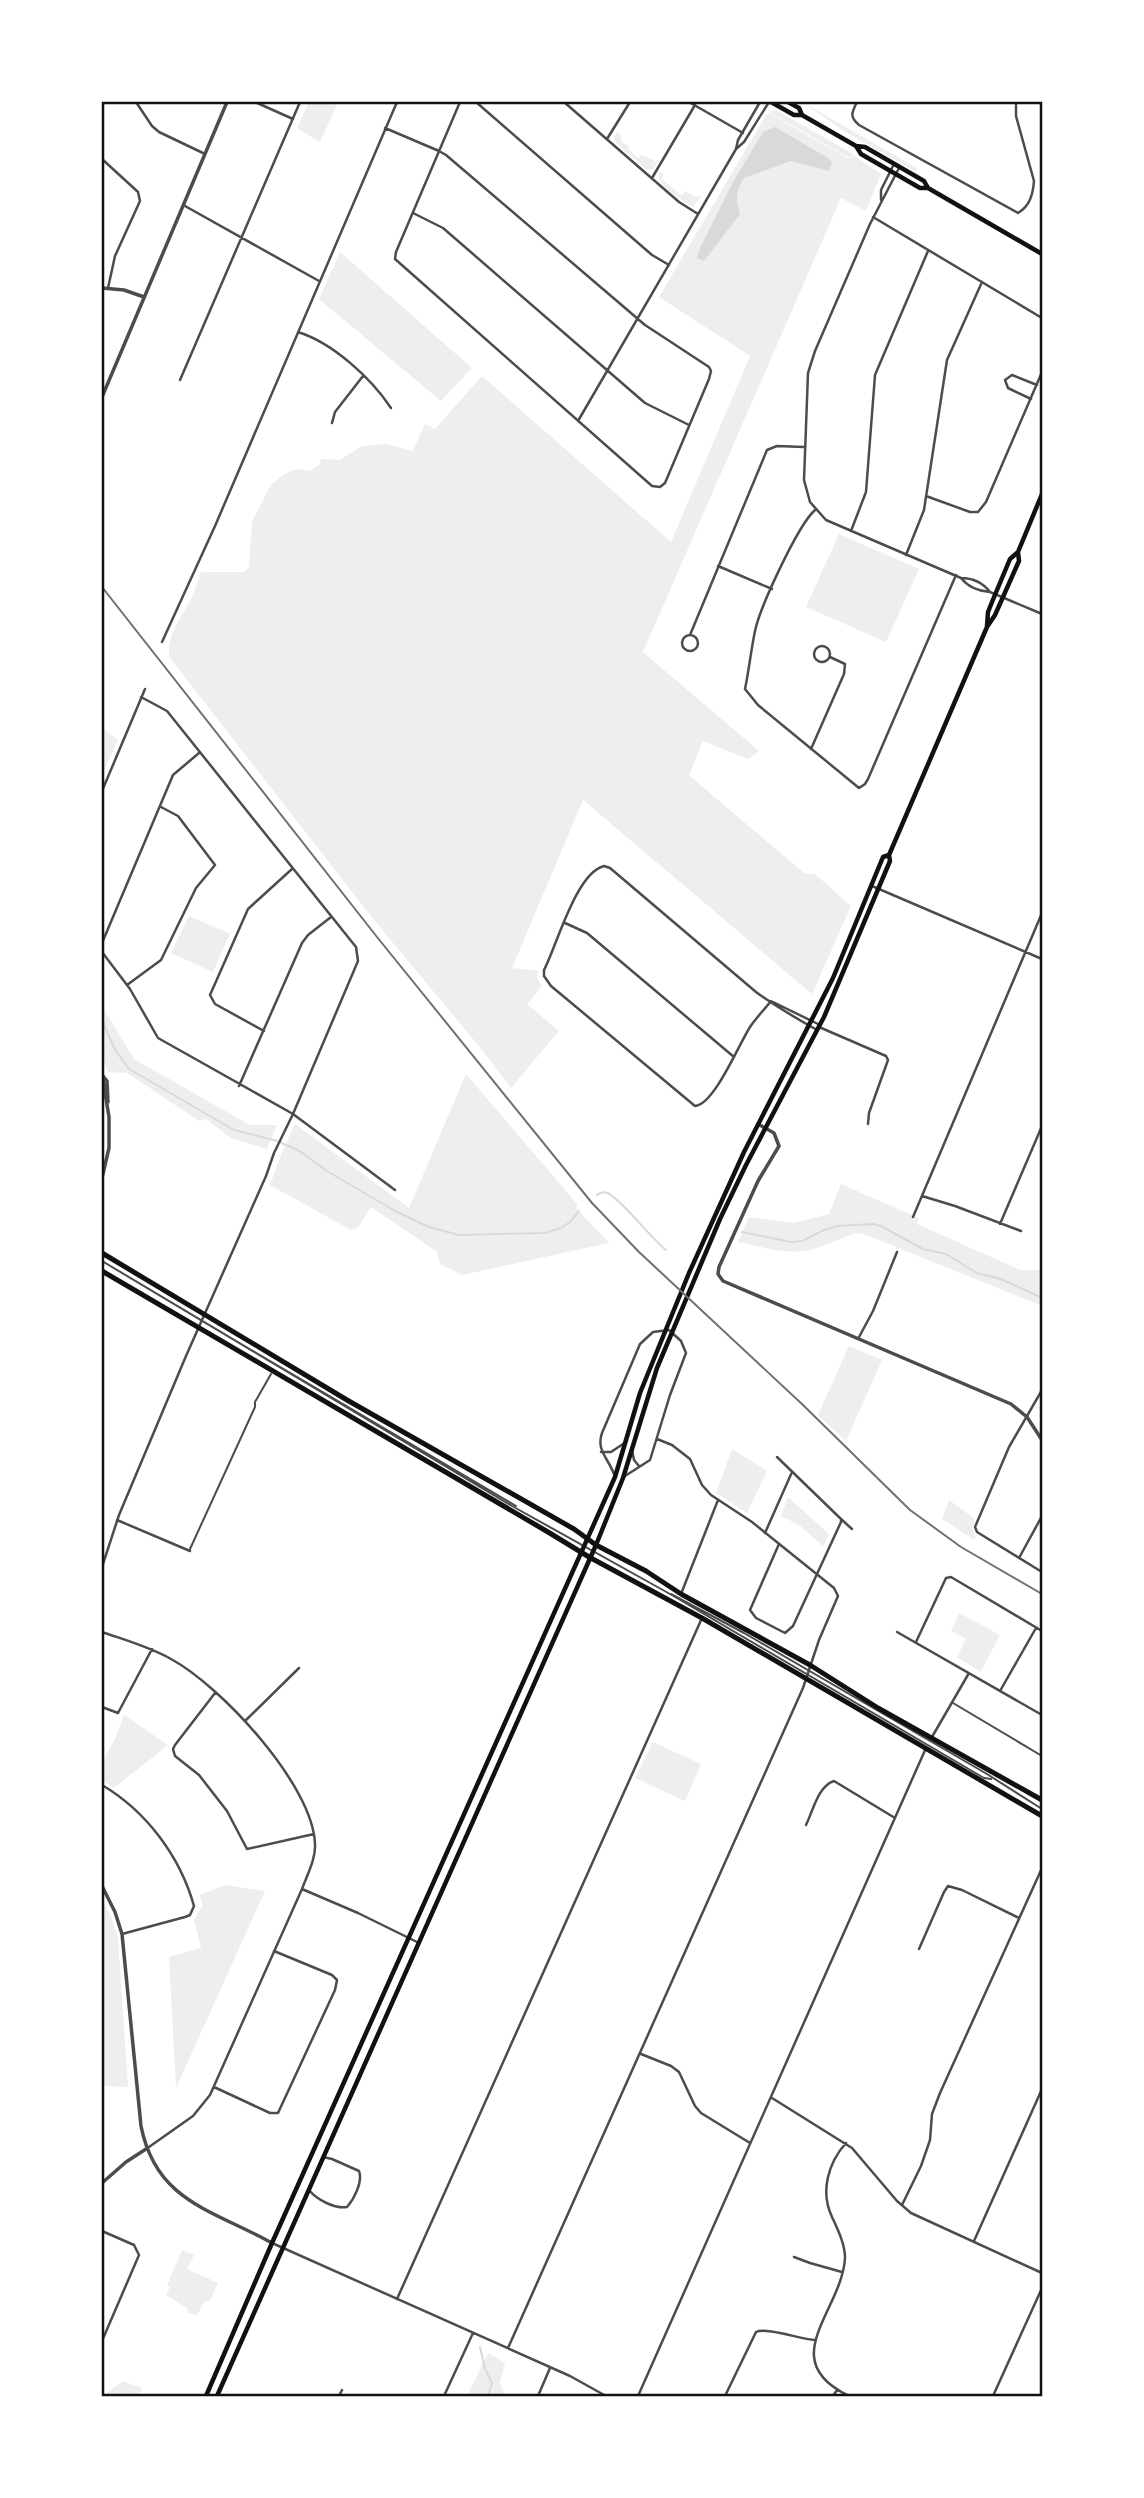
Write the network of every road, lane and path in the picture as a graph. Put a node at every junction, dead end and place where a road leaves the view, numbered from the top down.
1 (136, 102) edge
2 (227, 102) edge
3 (255, 102) edge
4 (300, 102) edge
5 (397, 102) edge
6 (460, 102) edge
7 (476, 102) edge
8 (564, 102) edge
9 (630, 102) edge
10 (689, 102) edge
11 (760, 102) edge
12 (770, 102) edge
13 (788, 102) edge
14 (857, 102) edge
15 (1016, 102) edge
16 (695, 105) junction
17 (802, 115) junction
18 (293, 118) junction
19 (385, 128) junction
20 (743, 133) junction
21 (607, 139) junction
22 (856, 146) junction
23 (736, 149) junction
24 (439, 150) junction
25 (205, 154) junction
26 (102, 159) edge
27 (896, 166) junction
28 (893, 173) junction
29 (652, 178) junction
30 (928, 188) junction
31 (183, 205) junction
32 (413, 212) junction
33 (698, 214) junction
34 (873, 217) junction
35 (242, 239) junction
36 (928, 251) junction
37 (1042, 254) edge
38 (669, 265) junction
39 (319, 281) junction
40 (982, 282) junction
41 (102, 288) edge
42 (108, 288) junction
43 (144, 297) junction
44 (1042, 318) edge
45 (638, 319) junction
46 (298, 331) junction
47 (608, 371) junction
48 (1042, 372) edge
49 (363, 376) junction
50 (180, 380) dead end
51 (1037, 385) junction
52 (102, 397) edge
53 (1031, 398) junction
54 (391, 408) dead end
55 (578, 421) junction
56 (332, 423) dead end
57 (689, 425) junction
58 (805, 447) junction
59 (1042, 494) edge
60 (926, 496) junction
61 (815, 510) junction
62 (850, 531) junction
63 (1018, 552) junction
64 (906, 555) junction
65 (718, 566) junction
66 (956, 575) junction
67 (961, 578) junction
68 (772, 589) junction
69 (993, 593) junction
70 (1002, 597) junction
71 (1042, 614) edge
72 (987, 627) junction
73 (690, 635) junction
74 (162, 642) dead end
75 (830, 657) junction
76 (145, 689) dead end
77 (141, 697) junction
78 (811, 749) junction
79 (201, 752) junction
80 (102, 791) edge
81 (161, 807) junction
82 (889, 855) junction
83 (292, 869) junction
84 (871, 886) junction
85 (878, 889) junction
86 (1042, 913) edge
87 (331, 917) junction
88 (565, 923) junction
89 (102, 943) edge
90 (102, 952) edge
91 (1026, 952) junction
92 (1042, 959) edge
93 (127, 985) junction
94 (771, 1002) junction
95 (811, 1023) junction
96 (819, 1027) junction
97 (264, 1031) junction
98 (734, 1057) junction
99 (102, 1073) edge
100 (239, 1086) junction
101 (293, 1114) junction
102 (758, 1124) junction
103 (868, 1124) dead end
104 (1042, 1126) edge
105 (765, 1127) junction
106 (102, 1178) edge
107 (396, 1189) dead end
108 (921, 1196) junction
109 (913, 1217) dead end
110 (1000, 1224) junction
111 (1021, 1231) dead end
112 (897, 1252) dead end
113 (102, 1253) edge
114 (102, 1261) edge
115 (102, 1271) edge
116 (201, 1320) junction
117 (858, 1339) junction
118 (273, 1370) junction
119 (1042, 1390) edge
120 (1027, 1416) junction
121 (657, 1440) junction
122 (1042, 1440) edge
123 (626, 1441) junction
124 (632, 1449) junction
125 (601, 1452) junction
126 (777, 1457) dead end
127 (639, 1466) junction
128 (792, 1472) junction
129 (615, 1477) junction
130 (623, 1478) junction
131 (718, 1500) junction
132 (1042, 1516) edge
133 (841, 1519) junction
134 (117, 1520) junction
135 (852, 1529) dead end
136 (765, 1532) junction
137 (779, 1544) junction
138 (584, 1546) junction
139 (594, 1548) junction
140 (190, 1551) joint
141 (589, 1558) junction
142 (1019, 1558) junction
143 (102, 1567) edge
144 (1042, 1572) edge
145 (817, 1574) junction
146 (681, 1594) junction
147 (702, 1618) junction
148 (549, 1623) junction
149 (559, 1627) junction
150 (1036, 1628) junction
151 (1042, 1631) edge
152 (102, 1632) edge
153 (897, 1632) dead end
154 (916, 1642) junction
155 (152, 1649) junction
156 (299, 1668) dead end
157 (808, 1673) junction
158 (969, 1673) junction
159 (525, 1678) junction
160 (535, 1681) junction
161 (1000, 1691) junction
162 (215, 1693) junction
163 (952, 1703) junction
164 (102, 1707) edge
165 (1042, 1715) edge
166 (244, 1721) junction
167 (932, 1738) junction
168 (926, 1748) junction
169 (1042, 1756) edge
170 (102, 1784) edge
171 (1042, 1800) edge
172 (1042, 1809) edge
173 (1042, 1816) edge
174 (895, 1818) junction
175 (806, 1825) dead end
176 (314, 1834) junction
177 (1042, 1868) edge
178 (102, 1886) edge
179 (302, 1889) junction
180 (1019, 1918) junction
181 (122, 1934) junction
182 (409, 1938) junction
183 (419, 1943) junction
184 (919, 1949) dead end
185 (274, 1951) junction
186 (640, 2054) junction
187 (214, 2087) junction
188 (1042, 2089) edge
189 (772, 2098) junction
190 (335, 2101) junction
191 (347, 2106) junction
192 (750, 2143) junction
193 (846, 2143) junction
194 (146, 2149) junction
195 (323, 2157) junction
196 (102, 2183) edge
197 (309, 2190) junction
198 (902, 2205) junction
199 (102, 2231) edge
200 (974, 2241) junction
201 (272, 2243) junction
202 (283, 2249) junction
203 (794, 2257) dead end
204 (842, 2272) junction
205 (1042, 2273) edge
206 (1042, 2288) edge
207 (397, 2298) junction
208 (234, 2330) junction
209 (473, 2333) junction
210 (244, 2334) junction
211 (815, 2340) junction
212 (102, 2341) edge
213 (508, 2348) junction
214 (550, 2367) junction
215 (342, 2390) dead end
216 (836, 2390) junction
217 (206, 2396) edge
218 (217, 2396) edge
219 (339, 2396) edge
220 (444, 2396) edge
221 (538, 2396) edge
222 (606, 2396) edge
223 (638, 2396) edge
224 (725, 2396) edge
225 (833, 2396) edge
226 (849, 2396) edge
227 (993, 2396) edge

1 - 25 street
2 - 25 street
3 - 18 street
4 - 18 street
5 - 19 street
6 - 24 street
7 - 38 street
8 - 21 street
9 - 21 street
10 - 16 street
11 - 20 street
12 - 17 main road
12 - 23 street
13 - 17 main road
14 - 15 street
16 - 20 street
16 - 29 street
17 - 22 main road
18 - 35 street
19 - 24 street
19 - 39 street
20 - 23 street
21 - 29 street
22 - 27 main road
22 - 28 main road
23 - 33 street
24 - 32 street
24 - 45 street
25 - 31 street
26 - 42 street
27 - 28 street
27 - 30 main road
28 - 30 main road
28 - 34 street
29 - 33 street
30 - 37 main road
31 - 35 street
31 - 43 street
32 - 47 street
32 - 55 street
33 - 38 street
34 - 36 street
34 - 58 street
35 - 39 street
35 - 50 street
36 - 40 street
36 - 62 street
38 - 45 street
39 - 46 street
40 - 44 street
40 - 60 street
41 - 42 street
42 - 43 street
43 - 52 street
45 - 47 street
45 - 57 street
46 - 49 street
46 - 74 street
47 - 55 street
47 - 57 street
48 - 51 street
49 - 54 street
49 - 56 street
51 - 53 street
51 - 53 street
53 - 60 street
55 - 57 street
58 - 61 street
58 - 65 street
59 - 63 main road
60 - 64 street
61 - 62 street
61 - 68 street
62 - 64 street
63 - 69 main road
63 - 70 main road
64 - 66 street
65 - 68 street
65 - 73 street
66 - 67 street
66 - 78 street
67 - 69 street
67 - 69 street
68 - 78 street
69 - 70 street
69 - 72 main road
70 - 71 street
70 - 72 main road
72 - 82 main road
73 - 73 street
75 - 75 street
75 - 78 street
76 - 77 street
77 - 79 street
77 - 80 street
79 - 81 street
79 - 83 street
81 - 89 street
81 - 93 street
82 - 84 main road
82 - 85 main road
83 - 87 street
83 - 97 street
84 - 85 street
84 - 95 main road
85 - 91 street
85 - 96 main road
86 - 91 street
87 - 97 street
87 - 101 street
88 - 94 street
88 - 98 street
88 - 98 street
90 - 93 street
91 - 92 street
91 - 108 street
93 - 100 street
94 - 95 street
94 - 98 street
95 - 96 street
95 - 102 main road
96 - 103 street
96 - 105 main road
97 - 100 street
99 - 106 street
100 - 101 street
101 - 107 street
101 - 116 street
102 - 105 street
102 - 123 main road
104 - 110 street
105 - 117 street
105 - 124 main road
108 - 109 street
108 - 110 street
110 - 111 street
112 - 117 street
113 - 116 main road
114 - 116 lane
115 - 116 main road
116 - 118 main road
116 - 134 street
116 - 138 lane
116 - 138 main road
117 - 120 street
118 - 138 main road
118 - 140 lane
119 - 120 street
120 - 122 street
120 - 142 street
121 - 125 street
121 - 127 street
121 - 131 street
123 - 125 street
123 - 129 main road
124 - 127 street
124 - 130 main road
125 - 129 street
126 - 128 street
127 - 130 street
128 - 133 street
128 - 136 street
129 - 138 main road
130 - 139 main road
131 - 136 street
131 - 146 street
132 - 142 street
133 - 135 street
133 - 145 street
134 - 140 street
134 - 143 street
136 - 137 street
137 - 145 street
137 - 145 street
138 - 139 main road
138 - 141 main road
138 - 148 main road
139 - 141 main road
139 - 146 main road
139 - 157 lane
141 - 147 main road
141 - 149 main road
142 - 144 street
145 - 157 street
146 - 157 main road
147 - 157 main road
147 - 207 street
148 - 149 main road
148 - 159 main road
149 - 160 main road
150 - 151 street
150 - 154 street
150 - 161 street
152 - 155 street
153 - 154 street
154 - 158 street
155 - 162 street
155 - 164 street
156 - 166 street
157 - 167 main road
157 - 168 main road
157 - 172 lane
157 - 186 street
158 - 161 street
158 - 163 street
159 - 160 main road
159 - 182 main road
160 - 183 main road
161 - 165 street
162 - 166 street
162 - 176 street
163 - 167 street
163 - 169 lane
166 - 176 street
167 - 171 main road
168 - 173 main road
168 - 174 street
170 - 181 street
174 - 175 street
174 - 189 street
176 - 179 street
177 - 180 street
178 - 181 street
179 - 182 street
179 - 185 street
180 - 184 street
180 - 198 street
181 - 194 street
182 - 183 street
182 - 190 main road
183 - 191 main road
185 - 187 street
185 - 187 street
186 - 192 street
186 - 213 street
187 - 194 street
188 - 200 street
189 - 192 street
189 - 193 street
190 - 191 main road
190 - 201 main road
191 - 195 main road
192 - 223 street
193 - 198 street
193 - 204 street
194 - 196 street
194 - 201 street
195 - 197 main road
195 - 197 street
197 - 202 main road
198 - 200 street
199 - 212 street
200 - 205 street
201 - 202 street
201 - 208 main road
202 - 207 street
202 - 210 main road
203 - 204 street
204 - 211 street
206 - 227 street
207 - 209 street
208 - 210 main road
208 - 217 main road
209 - 213 street
209 - 220 street
210 - 218 main road
211 - 216 street
211 - 224 street
213 - 214 street
214 - 221 street
214 - 222 street
215 - 219 street
216 - 225 street
216 - 226 street

